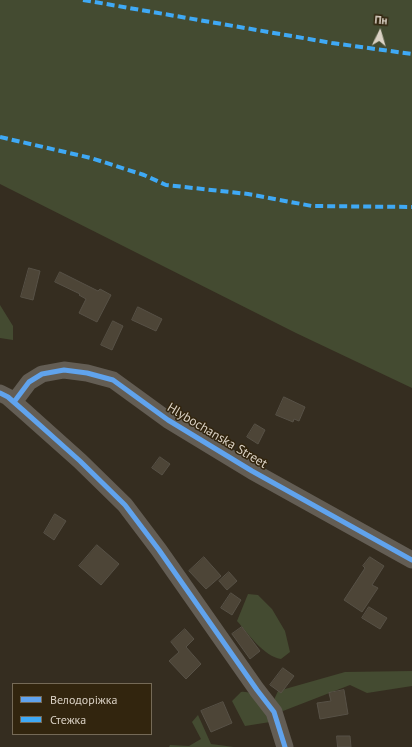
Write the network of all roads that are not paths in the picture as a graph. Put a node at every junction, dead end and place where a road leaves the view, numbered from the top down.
1 (7, 397) edge
2 (412, 560) edge
3 (286, 747) edge

1 - 2 street, Hlybochanska Street
1 - 3 street, Hlybochanska Street

